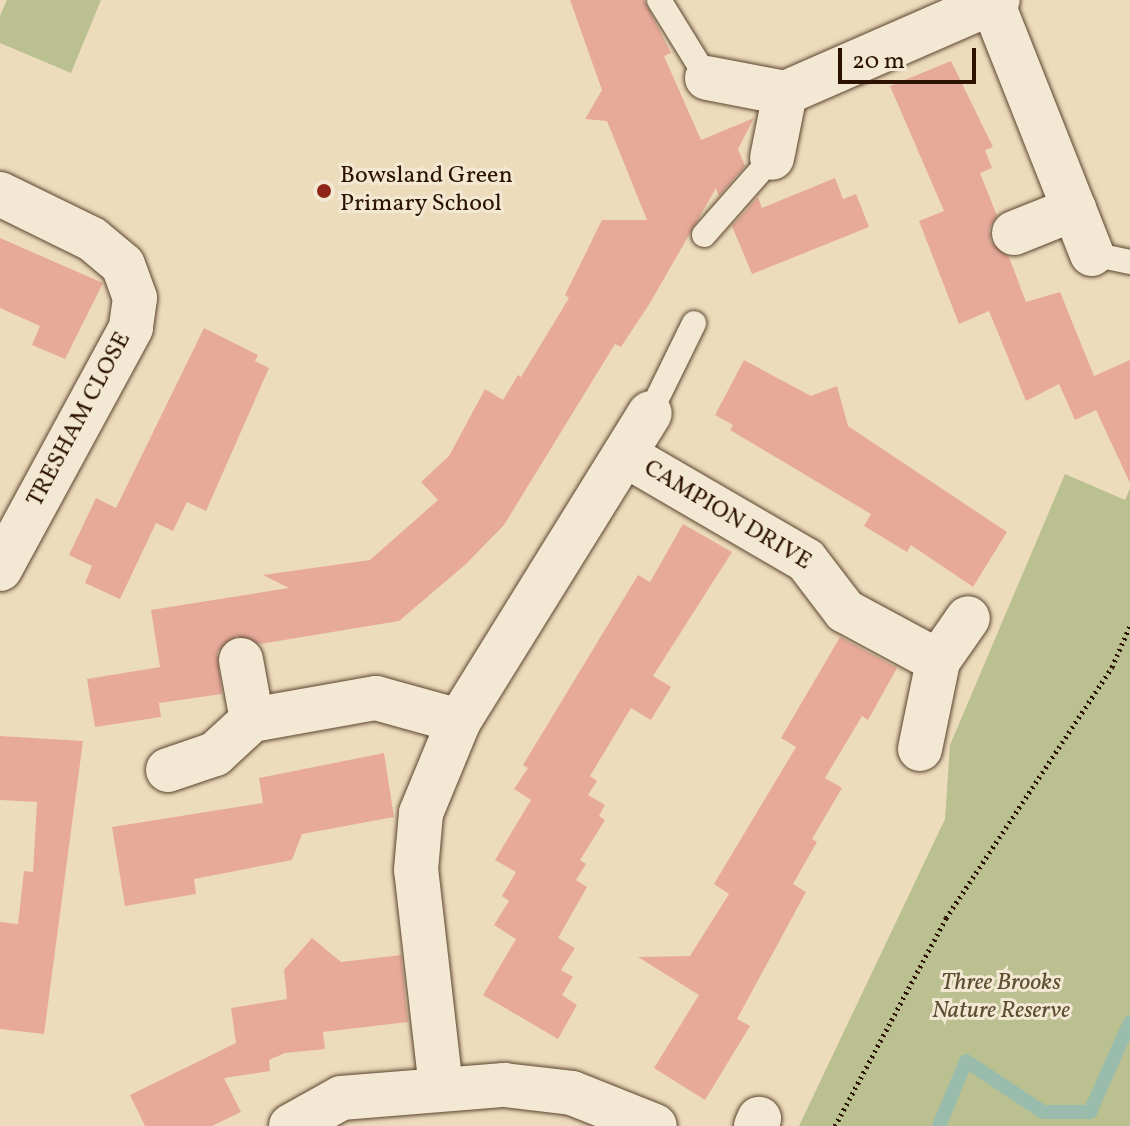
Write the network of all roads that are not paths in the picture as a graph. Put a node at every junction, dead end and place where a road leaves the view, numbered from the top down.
1 (659, 0) edge
2 (995, 1) edge
3 (707, 78) joint
4 (785, 93) junction
5 (772, 158) joint
6 (0, 194) edge
7 (1074, 209) junction
8 (1014, 233) dead end
9 (704, 235) dead end
10 (1111, 258) edge
11 (694, 323) dead end
12 (650, 413) joint
13 (627, 456) junction
14 (0, 569) edge
15 (968, 618) dead end
16 (241, 660) dead end
17 (938, 661) junction
18 (252, 720) junction
19 (459, 721) junction
20 (920, 749) dead end
21 (168, 770) dead end
22 (441, 1088) junction
23 (291, 1126) edge
24 (655, 1126) edge

1 - 3 lane
2 - 4 street
2 - 7 street
3 - 4 street
4 - 5 street
5 - 9 lane
6 - 14 street, TRESHAM CLOSE
7 - 8 street
7 - 10 street
11 - 12 lane, CAMPION DRIVE
12 - 13 street, CAMPION DRIVE
13 - 17 street, CAMPION DRIVE
13 - 19 street, CAMPION DRIVE
15 - 17 street
16 - 18 street
17 - 20 street
18 - 19 street
18 - 21 street
19 - 22 street, CAMPION DRIVE
22 - 23 street
22 - 24 street

